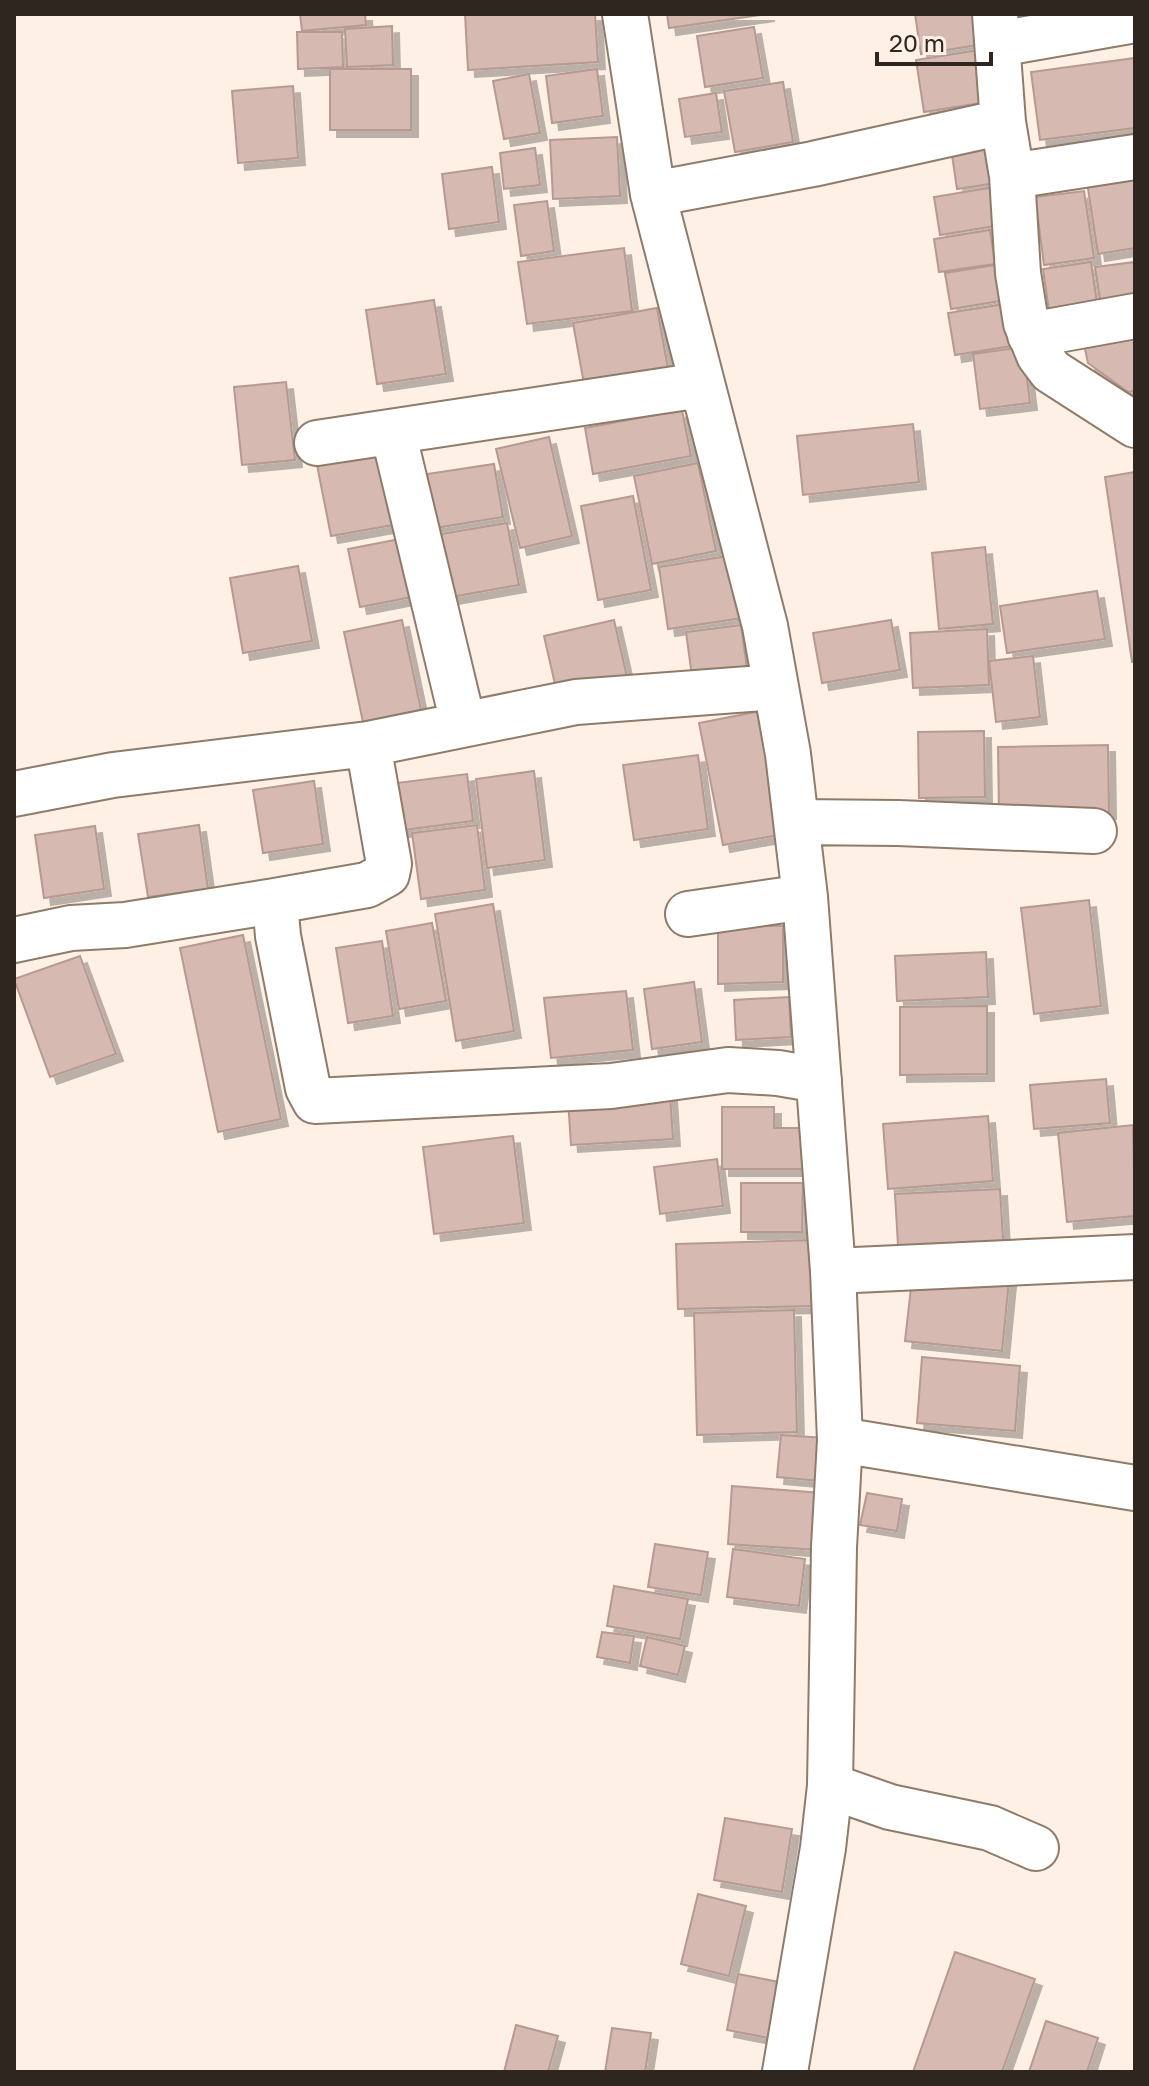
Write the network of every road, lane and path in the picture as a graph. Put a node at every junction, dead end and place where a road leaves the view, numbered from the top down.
1 (625, 14) edge
2 (1135, 20) edge
3 (997, 29) edge
4 (1003, 122) junction
5 (1135, 157) edge
6 (1012, 176) junction
7 (653, 194) junction
8 (1135, 316) edge
9 (1030, 335) junction
10 (701, 385) junction
11 (1135, 425) edge
12 (393, 432) junction
13 (317, 443) dead end
14 (776, 687) junction
15 (463, 723) junction
16 (368, 744) junction
17 (14, 794) edge
18 (796, 822) junction
19 (1094, 831) dead end
20 (805, 897) junction
21 (275, 901) junction
22 (688, 914) dead end
23 (14, 940) edge
24 (819, 1080) junction
25 (1135, 1257) edge
26 (833, 1271) junction
27 (840, 1440) junction
28 (1135, 1488) edge
29 (830, 1786) junction
30 (1036, 1848) dead end
31 (785, 2072) edge

1 - 7 street
2 - 3 street
3 - 4 street
4 - 6 street
4 - 7 street
5 - 6 street
6 - 9 street
7 - 10 street
8 - 9 street
9 - 11 street
10 - 12 street
10 - 14 street
12 - 13 street
12 - 15 street
14 - 15 street
14 - 18 street
15 - 16 street
16 - 17 street
16 - 21 street
18 - 19 street
18 - 20 street
20 - 22 street
20 - 24 street
21 - 23 street
21 - 24 street
24 - 26 street
25 - 26 street
26 - 27 street
27 - 28 street
27 - 29 street
29 - 30 street
29 - 31 street

